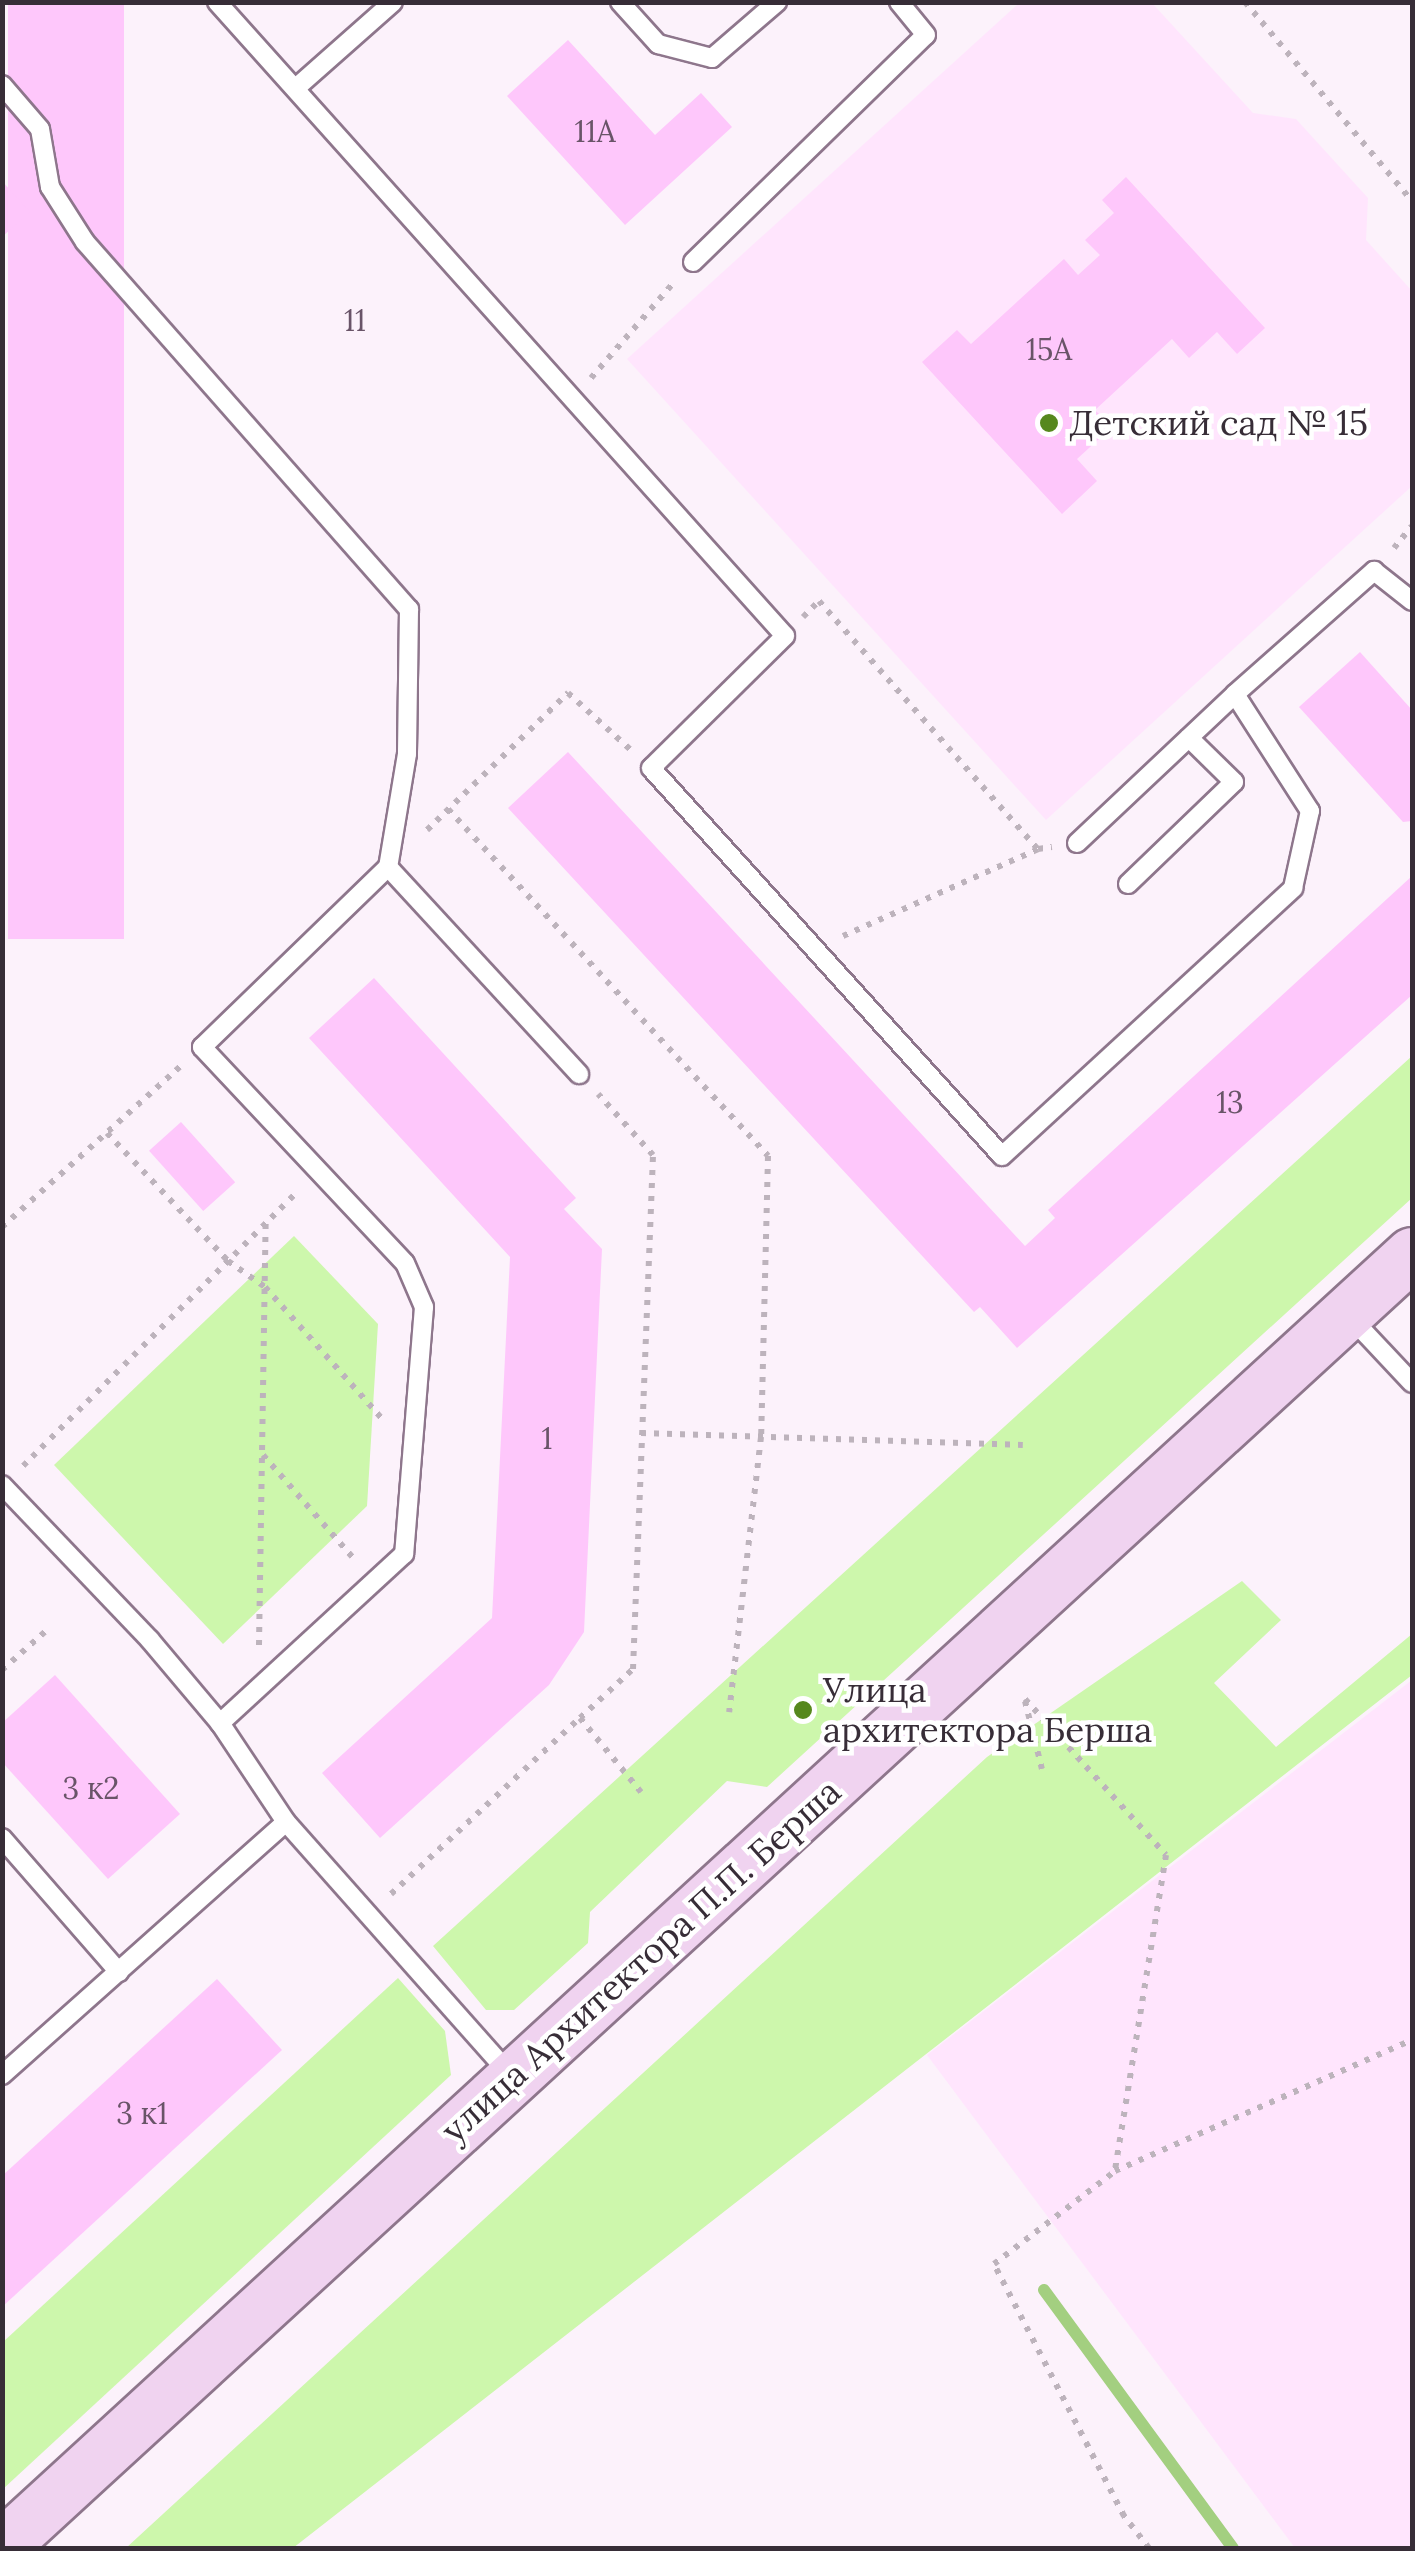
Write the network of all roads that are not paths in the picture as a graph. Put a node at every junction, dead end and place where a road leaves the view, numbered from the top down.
1 (217, 2) edge
2 (393, 2) edge
3 (620, 2) edge
4 (776, 2) edge
5 (900, 2) edge
6 (2, 85) edge
7 (297, 87) junction
8 (692, 262) road end
9 (1412, 601) edge
10 (1234, 694) junction
11 (1188, 738) junction
12 (1076, 843) road end
13 (388, 867) junction
14 (1128, 884) dead end
15 (580, 1074) road end
16 (1412, 1254) edge
17 (1347, 1314) junction
18 (1412, 1383) edge
19 (3, 1486) edge
20 (220, 1723) junction
21 (286, 1822) junction
22 (2, 1838) edge
23 (118, 1972) junction
24 (2, 2075) edge
25 (514, 2078) junction
26 (2, 2547) edge

1 - 7 lane
2 - 7 lane
3 - 4 lane
5 - 8 lane
6 - 13 lane
7 - 10 lane
9 - 10 lane
10 - 11 lane
11 - 12 lane
11 - 14 lane
13 - 15 lane
13 - 20 lane
16 - 17 street, улица Архитектора П.П. Берша
17 - 18 lane
17 - 25 street, улица Архитектора П.П. Берша
19 - 20 lane
20 - 21 lane
21 - 23 lane
21 - 25 lane
22 - 23 lane
23 - 24 lane
25 - 26 street, улица Архитектора П.П. Берша

